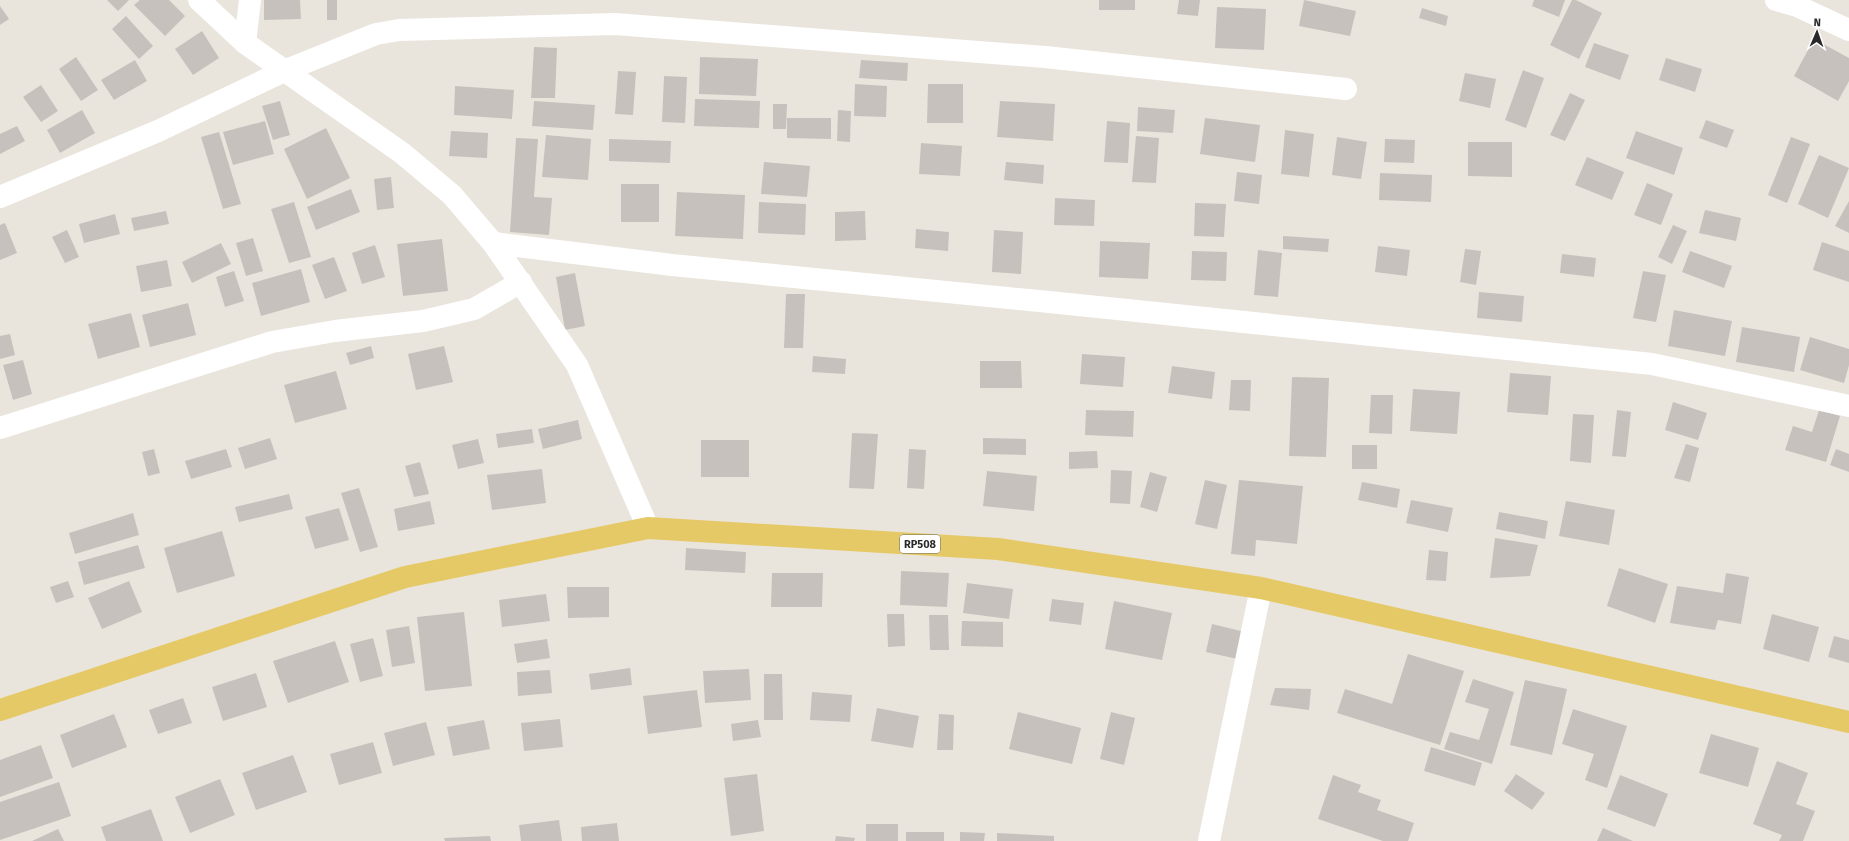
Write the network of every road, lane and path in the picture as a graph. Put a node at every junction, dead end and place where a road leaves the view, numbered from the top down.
1 (199, 0) edge
2 (250, 0) edge
3 (1776, 0) edge
4 (1849, 30) edge
5 (245, 42) junction
6 (284, 71) junction
7 (1346, 89) dead end
8 (0, 197) edge
9 (493, 243) junction
10 (521, 282) junction
11 (1849, 406) edge
12 (0, 428) edge
13 (648, 528) junction
14 (1261, 588) junction
15 (0, 710) edge
16 (1849, 722) edge
17 (1209, 841) edge

1 - 5 street
2 - 5 street
3 - 4 street
5 - 6 street
6 - 7 street
6 - 8 street
6 - 9 street
9 - 10 street
9 - 11 street
10 - 12 street
10 - 13 street
13 - 14 main road, RP508
13 - 15 main road, RP508
14 - 16 main road, RP508
14 - 17 street

